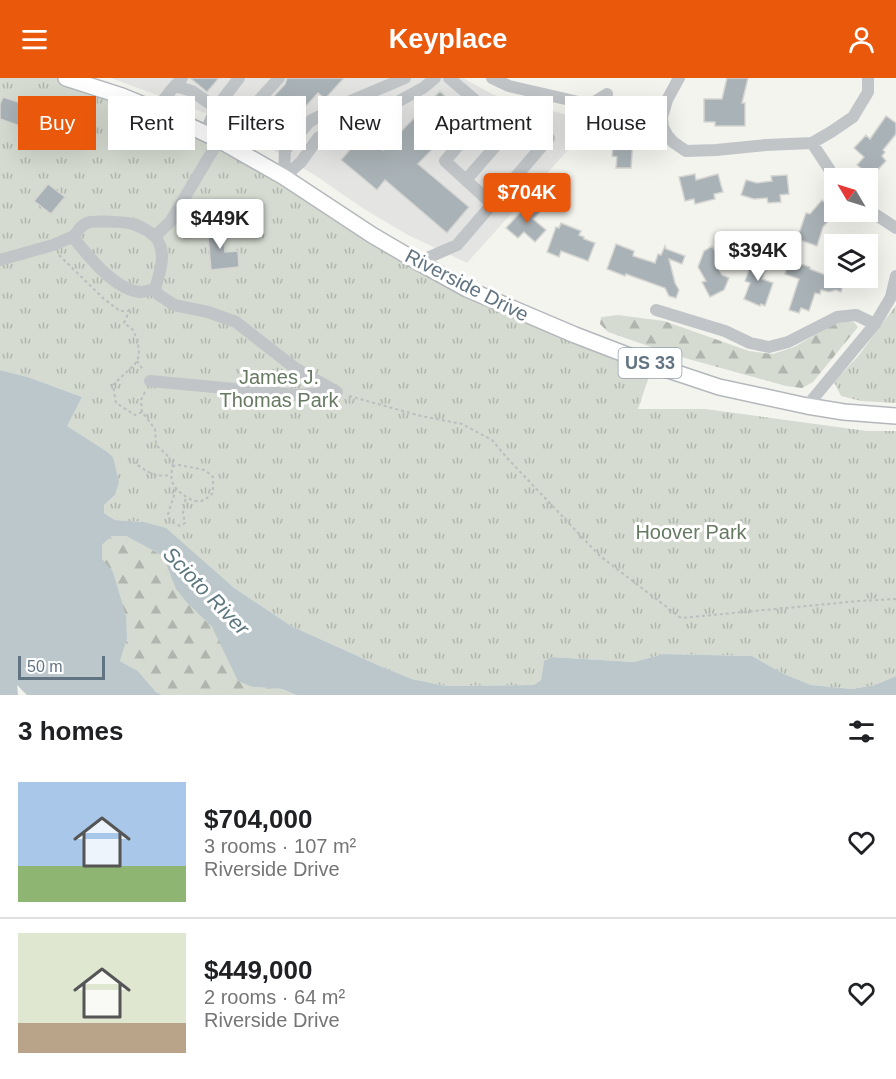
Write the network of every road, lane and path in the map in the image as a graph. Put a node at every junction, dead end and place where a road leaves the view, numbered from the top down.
1 (239, 78) edge
2 (279, 78) edge
3 (407, 78) edge
4 (435, 78) edge
5 (449, 78) edge
6 (492, 78) edge
7 (679, 78) edge
8 (868, 78) edge
9 (70, 79) edge
10 (178, 82) edge
11 (419, 90) junction
12 (607, 94) dead end
13 (122, 96) edge
14 (167, 96) edge
15 (225, 96) edge
16 (263, 96) edge
17 (470, 96) edge
18 (207, 102) edge
19 (195, 128) edge
20 (207, 128) edge
21 (205, 133) joint
22 (812, 143) junction
23 (218, 150) edge
24 (237, 150) edge
25 (454, 150) edge
26 (492, 150) edge
27 (539, 150) edge
28 (828, 168) edge
29 (284, 177) junction
30 (466, 180) junction
31 (492, 204) junction
32 (878, 216) edge
33 (896, 228) edge
34 (74, 236) junction
35 (155, 236) junction
36 (53, 245) junction
37 (0, 261) edge
38 (418, 262) junction
39 (896, 276) edge
40 (155, 289) junction
41 (656, 310) dead end
42 (875, 324) junction
43 (150, 381) joint
44 (350, 396) dead end
45 (807, 406) junction
46 (142, 412) junction
47 (896, 416) edge
48 (128, 458) dead end
49 (173, 466) junction
50 (171, 474) junction
51 (176, 489) junction
52 (186, 496) junction
53 (896, 599) edge

1 - 15 street
2 - 16 street
3 - 11 street
3 - 29 street
4 - 11 street
5 - 17 street
6 - 12 street
7 - 22 street
8 - 22 street
9 - 13 main road, Riverside Drive / US 33
10 - 14 street
10 - 18 street
11 - 29 street
19 - 21 main road, Riverside Drive / US 33
20 - 21 street
22 - 28 street
23 - 35 street
24 - 29 main road, Riverside Drive / US 33
25 - 30 street
26 - 30 street
27 - 31 street
29 - 38 main road, Riverside Drive / US 33
30 - 31 street
31 - 38 street
32 - 33 street
34 - 35 street
34 - 36 street
34 - 40 street
35 - 40 street
36 - 37 street
36 - 46 path
38 - 45 main road, Riverside Drive / US 33
39 - 42 street
40 - 43 street
41 - 42 street
42 - 45 street
43 - 46 path
44 - 53 path
45 - 47 main road, Riverside Drive / US 33
46 - 49 path
48 - 50 path
49 - 50 path
49 - 52 path
50 - 51 path
51 - 52 path
51 - 52 path

